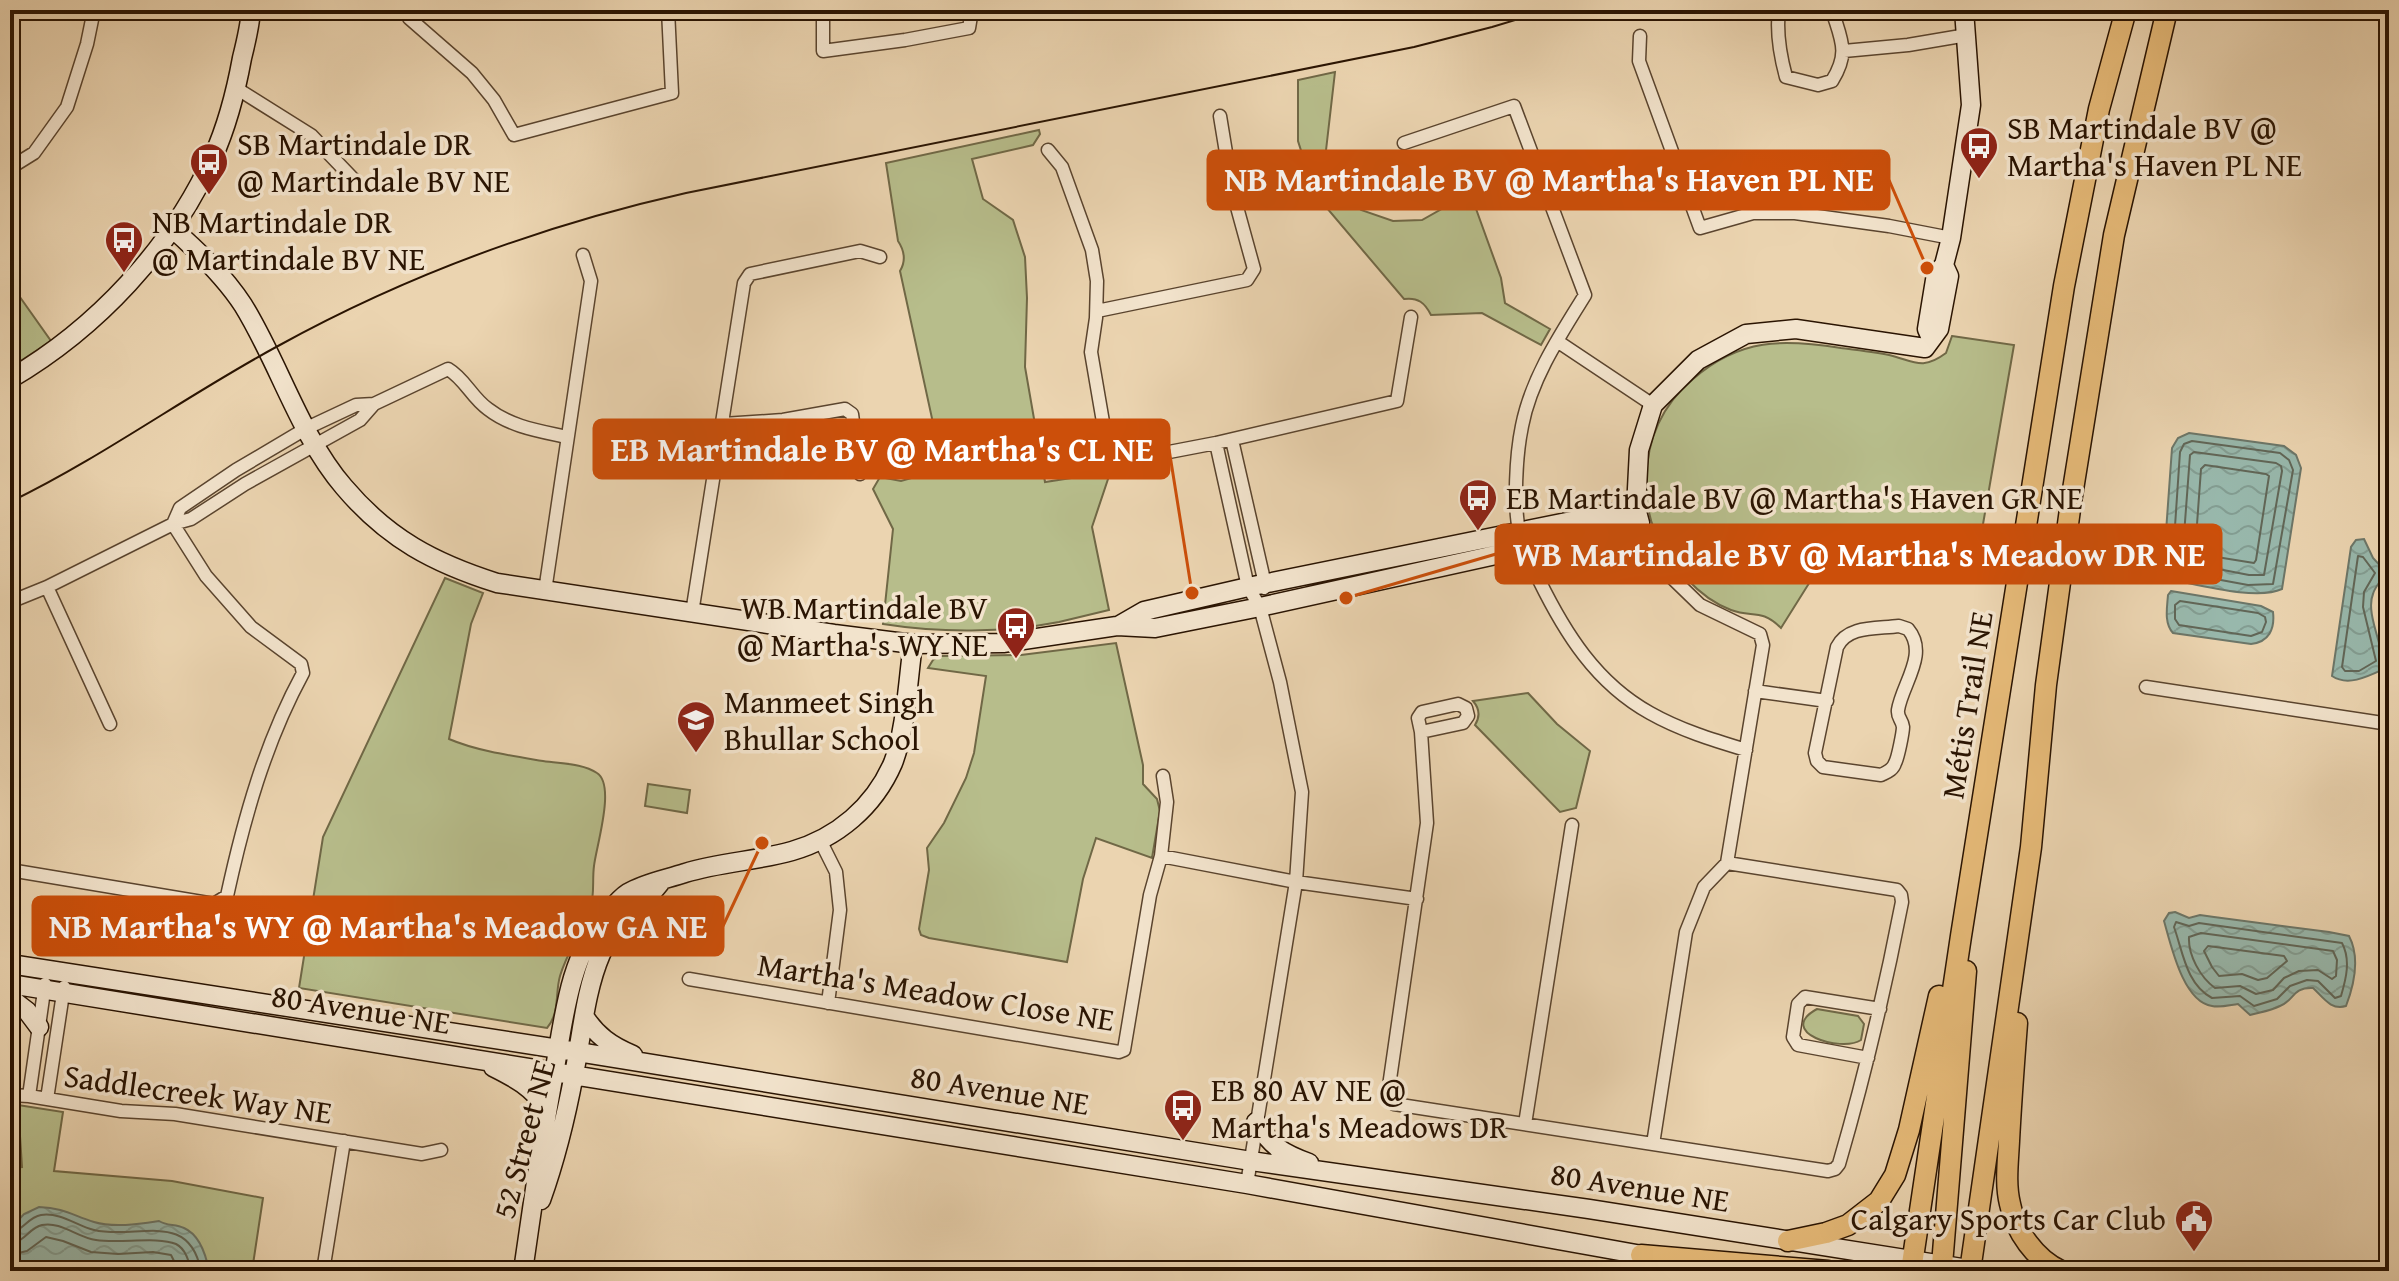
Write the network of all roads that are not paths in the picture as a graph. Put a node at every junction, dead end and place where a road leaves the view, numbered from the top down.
1 (94, 10) edge
2 (251, 10) edge
3 (432, 10) edge
4 (668, 10) edge
5 (823, 10) edge
6 (972, 10) edge
7 (1779, 10) edge
8 (1832, 10) edge
9 (1964, 10) edge
10 (2126, 10) edge
11 (2167, 10) edge
12 (409, 14) edge
13 (1967, 35) junction
14 (1640, 36) dead end
15 (1844, 51) junction
16 (236, 88) junction
17 (1220, 116) dead end
18 (1404, 143) dead end
19 (1048, 150) dead end
20 (13, 166) dead end
21 (358, 184) dead end
22 (173, 229) junction
23 (1951, 238) junction
24 (583, 255) dead end
25 (880, 257) dead end
26 (1097, 311) junction
27 (1411, 317) dead end
28 (1557, 341) junction
29 (10, 379) edge
30 (1653, 405) junction
31 (723, 424) junction
32 (311, 436) junction
33 (567, 437) junction
34 (1232, 440) junction
35 (1216, 443) junction
36 (860, 474) dead end
37 (1638, 515) junction
38 (173, 524) junction
39 (1521, 540) junction
40 (1256, 585) junction
41 (47, 587) junction
42 (545, 591) junction
43 (10, 602) edge
44 (1260, 607) junction
45 (692, 613) junction
46 (1117, 626) junction
47 (913, 644) junction
48 (2146, 687) dead end
49 (1755, 691) junction
50 (1827, 701) junction
51 (110, 724) dead end
52 (2389, 724) edge
53 (1421, 732) dead end
54 (1746, 750) junction
55 (1163, 776) dead end
56 (1572, 825) dead end
57 (821, 842) junction
58 (2031, 847) junction
59 (1161, 856) junction
60 (1727, 863) junction
61 (10, 870) edge
62 (662, 880) junction
63 (1296, 882) junction
64 (1417, 899) junction
65 (1961, 936) junction
66 (10, 964) edge
67 (56, 971) junction
68 (689, 979) dead end
69 (10, 984) edge
70 (54, 991) junction
71 (10, 998) edge
72 (828, 1003) junction
73 (1880, 1009) junction
74 (584, 1016) junction
75 (39, 1027) junction
76 (558, 1049) junction
77 (578, 1052) junction
78 (472, 1058) junction
79 (1868, 1058) junction
80 (661, 1066) junction
81 (554, 1071) junction
82 (574, 1074) junction
83 (10, 1095) edge
84 (29, 1096) junction
85 (47, 1099) junction
86 (546, 1108) junction
87 (1256, 1122) junction
88 (1525, 1124) junction
89 (344, 1141) junction
90 (1653, 1144) junction
91 (441, 1150) dead end
92 (1251, 1161) junction
93 (1346, 1175) junction
94 (1247, 1184) junction
95 (527, 1241) junction
96 (1788, 1241) junction
97 (1641, 1255) junction
98 (1913, 1267) edge
99 (1962, 1270) edge
100 (323, 1271) edge
101 (523, 1271) edge
102 (1743, 1271) edge
103 (1828, 1271) edge
104 (2061, 1271) edge

1 - 20 street
2 - 16 street
3 - 12 street
4 - 12 street
5 - 6 street
7 - 15 street
8 - 15 street
9 - 13 street
10 - 65 main road, Métis Trail NE
11 - 58 main road
13 - 15 street
13 - 23 street
14 - 23 street
16 - 21 street
16 - 22 street
17 - 26 street
18 - 28 street
19 - 26 street
22 - 29 street
22 - 32 street
23 - 30 street
24 - 33 street
25 - 31 street
26 - 35 street
27 - 34 street
28 - 30 street
28 - 39 street
30 - 37 street
31 - 36 street
31 - 45 street
32 - 33 street
32 - 38 street
32 - 42 street
33 - 42 street
34 - 35 street
34 - 40 street
35 - 40 street
37 - 39 street
37 - 49 street
38 - 41 street
38 - 61 street
39 - 40 street
39 - 44 street
39 - 54 street
40 - 44 street
40 - 46 street
41 - 43 street
41 - 51 street
42 - 45 street
44 - 46 street
44 - 63 street
45 - 47 street
46 - 47 street
47 - 57 street
48 - 52 street
49 - 50 street
49 - 54 street
50 - 50 street
53 - 64 street
54 - 60 street
55 - 59 street
56 - 88 street
57 - 62 street, 52 Street NE
57 - 72 street
58 - 99 main road
58 - 104 main road
59 - 63 street
59 - 72 street, Martha's Meadow Close NE
60 - 73 street
60 - 90 street
62 - 74 street, 52 Street NE
62 - 76 street, 52 Street NE
63 - 64 street
63 - 87 street
64 - 88 street
65 - 96 main road
65 - 98 main road, Métis Trail NE
65 - 99 main road
66 - 67 street, 80 Avenue NE
67 - 70 street
67 - 70 street
67 - 76 street, 80 Avenue NE
68 - 72 street, Martha's Meadow Close NE
69 - 70 street, 80 Avenue NE
70 - 75 street
70 - 78 street, 80 Avenue NE
70 - 85 street
71 - 75 street
73 - 79 street
73 - 79 street
74 - 77 street, 52 Street NE
74 - 80 street
75 - 84 street
76 - 77 street, 80 Avenue NE
76 - 81 street, 52 Street NE
77 - 80 street, 80 Avenue NE
77 - 82 street, 52 Street NE
78 - 81 street, 80 Avenue NE
78 - 86 street
79 - 90 street
80 - 92 street, 80 Avenue NE
81 - 82 street, 80 Avenue NE
81 - 86 street, 52 Street NE
82 - 94 street, 80 Avenue NE
82 - 95 street, 52 Street NE
83 - 84 street, Saddlecreek Way NE
84 - 85 street, Saddlecreek Way NE
85 - 89 street, Saddlecreek Way NE
86 - 95 street, 52 Street NE
87 - 92 street
87 - 93 street
88 - 90 street
89 - 91 street
89 - 100 street, Saddlecreek Way NE
92 - 93 street, 80 Avenue NE
92 - 94 street
93 - 96 street, 80 Avenue NE
94 - 97 street, 80 Avenue NE
95 - 101 street, 52 Street NE
96 - 98 street, 80 Avenue NE
97 - 102 street, 80 Avenue NE
97 - 103 main road
98 - 99 street, 80 Avenue NE

